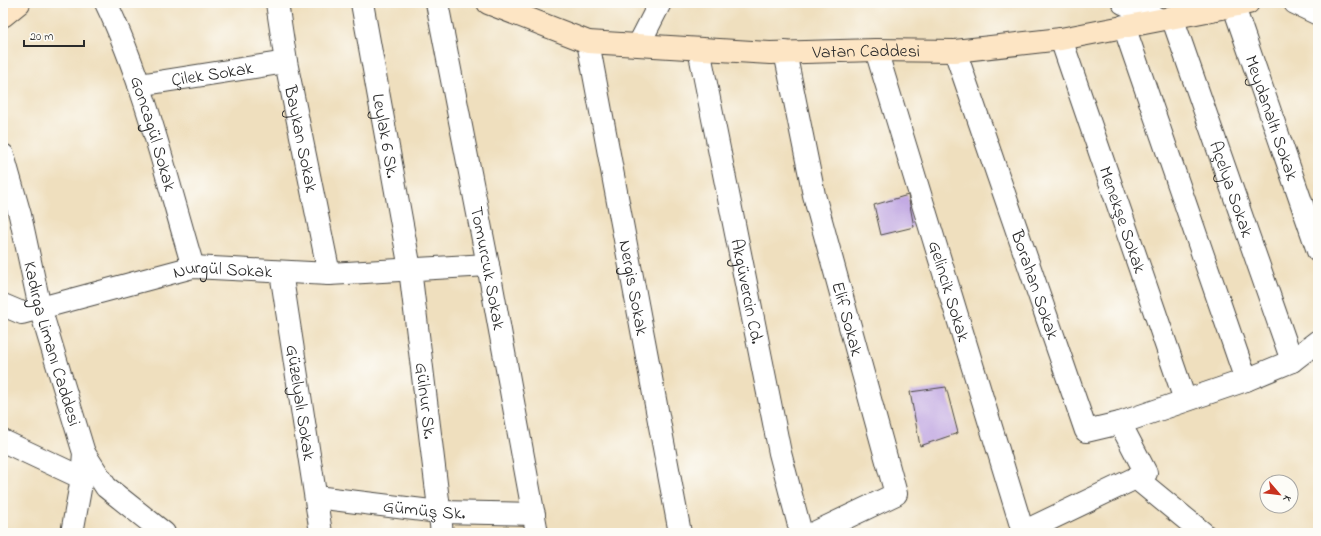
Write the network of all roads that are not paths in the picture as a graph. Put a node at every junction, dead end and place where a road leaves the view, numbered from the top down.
1 (19, 3) edge
2 (106, 3) edge
3 (277, 3) edge
4 (362, 3) edge
5 (437, 3) edge
6 (660, 3) edge
7 (1122, 3) edge
8 (1295, 3) edge
9 (498, 5) edge
10 (1241, 5) edge
11 (1197, 8) edge
12 (1318, 14) edge
13 (3, 16) edge
14 (1166, 18) junction
15 (1124, 26) junction
16 (1061, 38) junction
17 (588, 42) junction
18 (639, 44) junction
19 (699, 49) junction
20 (876, 50) junction
21 (955, 51) junction
22 (785, 52) junction
23 (286, 62) junction
24 (139, 85) junction
25 (3, 155) edge
26 (1318, 251) edge
27 (488, 265) junction
28 (193, 267) junction
29 (410, 269) junction
30 (281, 272) junction
31 (329, 274) junction
32 (3, 305) edge
33 (40, 308) junction
34 (1318, 341) edge
35 (1292, 361) junction
36 (1246, 380) junction
37 (1185, 400) junction
38 (1120, 423) junction
39 (3, 441) edge
40 (84, 453) junction
41 (1141, 475) junction
42 (82, 478) junction
43 (316, 497) junction
44 (439, 512) junction
45 (535, 524) edge
46 (72, 533) edge
47 (164, 533) edge
48 (321, 533) edge
49 (442, 533) edge
50 (680, 533) edge
51 (800, 533) edge
52 (814, 533) edge
53 (1022, 533) edge
54 (1203, 533) edge

1 - 13 street
2 - 24 street, Goncagül Sokak
3 - 23 street, Baykan Sokak
4 - 29 street, Leylak 6 Sk.
5 - 27 street, Tomurcuk Sokak
6 - 18 street
7 - 14 street
8 - 12 street
9 - 17 street, Vatan Caddesi
10 - 11 street, Vatan Caddesi
10 - 26 street, Meydanaltı Sokak
11 - 14 street, Vatan Caddesi
14 - 15 street, Vatan Caddesi
14 - 35 street, Açelya Sokak
15 - 16 street, Vatan Caddesi
15 - 36 street
16 - 21 street, Vatan Caddesi
16 - 37 street, Menekşe Sokak
17 - 18 street, Vatan Caddesi
17 - 50 street, Nergis Sokak
18 - 19 street, Vatan Caddesi
19 - 22 street, Vatan Caddesi
19 - 51 street, Akgüvercin Cd.
20 - 21 street, Vatan Caddesi
20 - 22 street, Vatan Caddesi
20 - 53 street, Gelincik Sokak
21 - 38 street, Borahan Sokak
22 - 52 street, Elif Sokak
23 - 24 street, Çilek Sokak
23 - 31 street, Baykan Sokak
24 - 28 street, Goncagül Sokak
25 - 33 street, Kadırga Limanı Caddesi
27 - 29 street, Nurgül Sokak
27 - 45 street, Tomurcuk Sokak
28 - 30 street, Nurgül Sokak
28 - 33 street, Nurgül Sokak
29 - 31 street, Nurgül Sokak
29 - 44 street, Gülnur Sk.
30 - 31 street, Nurgül Sokak
30 - 43 street, Güzelyalı Sokak
32 - 33 street, Nurgül Sokak
33 - 40 street, Kadırga Limanı Caddesi
34 - 35 street
35 - 36 street
36 - 37 street
37 - 38 street
38 - 41 street
39 - 42 street
40 - 42 street, Kadırga Limanı Caddesi
40 - 47 street
41 - 53 street
41 - 54 street
42 - 46 street, Kadırga Limanı Caddesi
43 - 44 street, Gümüş Sk.
43 - 48 street, Güzelyalı Sokak
44 - 45 street, Gümüş Sk.
44 - 49 street, Gülnur Sk.

